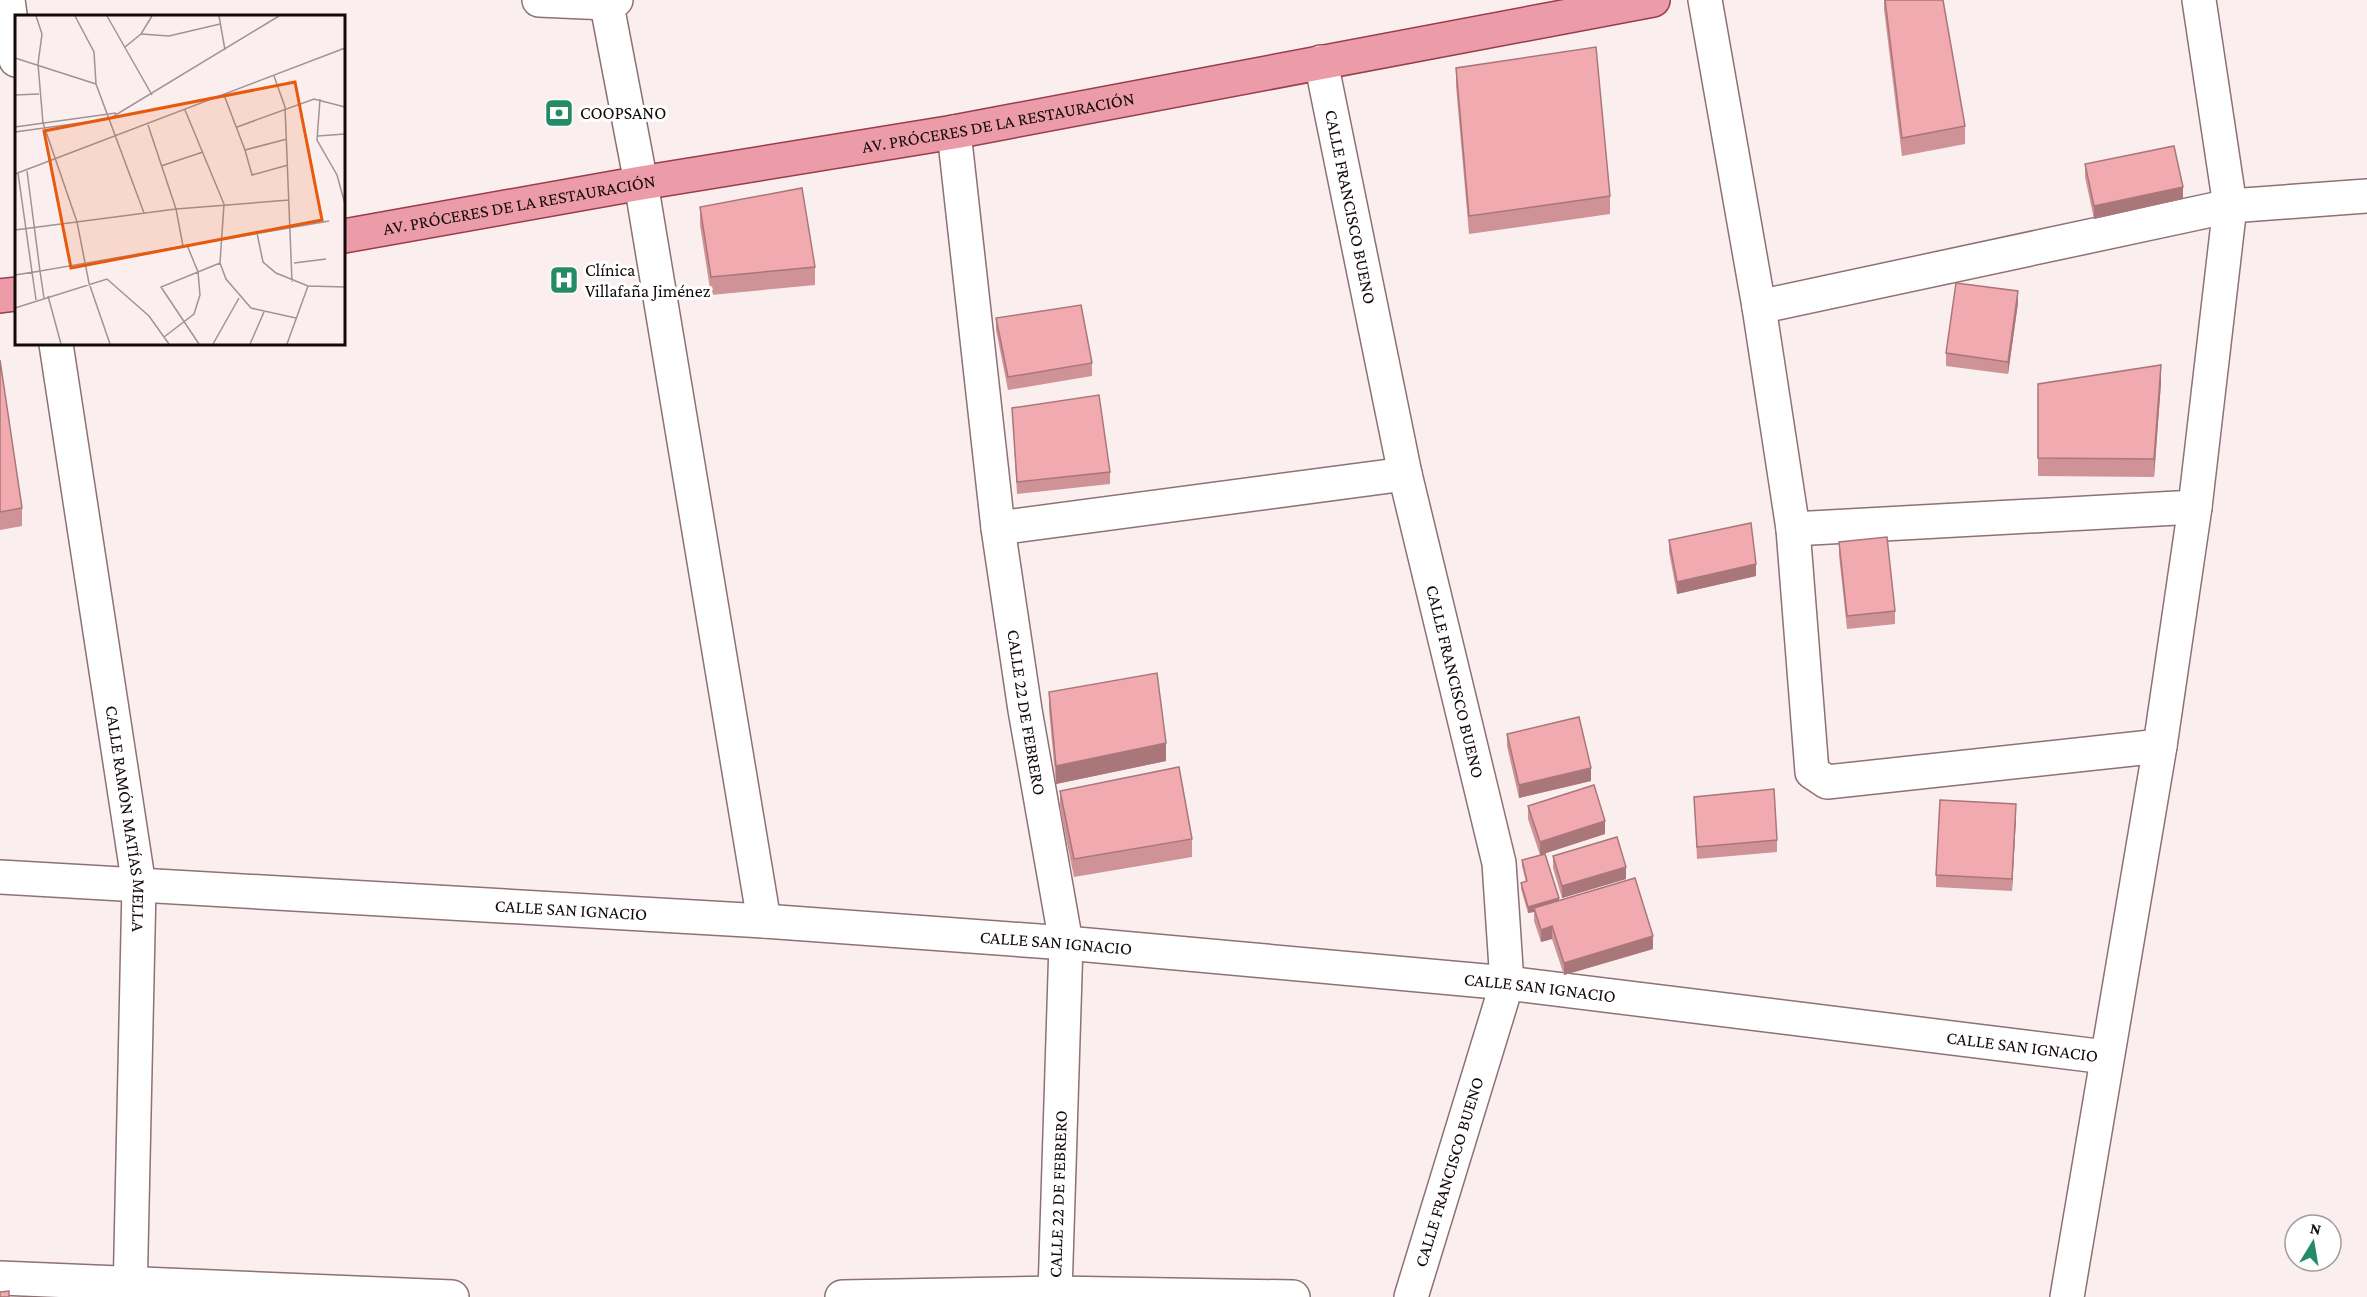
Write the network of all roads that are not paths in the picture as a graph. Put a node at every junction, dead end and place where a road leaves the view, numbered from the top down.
1 (8, 0) edge
2 (539, 0) edge
3 (1653, 0) edge
4 (1705, 0) edge
5 (2199, 0) edge
6 (610, 1) edge
7 (15, 52) edge
8 (1321, 62) junction
9 (954, 132) junction
10 (641, 183) junction
11 (2367, 196) edge
12 (2230, 206) junction
13 (345, 236) edge
14 (15, 294) edge
15 (0, 296) edge
16 (1759, 307) junction
17 (56, 345) edge
18 (1406, 474) junction
19 (2195, 507) junction
20 (998, 528) junction
21 (1793, 529) junction
22 (2160, 746) junction
23 (0, 877) edge
24 (139, 886) junction
25 (764, 921) junction
26 (1066, 943) junction
27 (1507, 983) junction
28 (2106, 1057) junction
29 (0, 1278) edge
30 (130, 1291) edge
31 (1055, 1293) junction
32 (1102, 1295) edge
33 (452, 1297) edge
34 (842, 1297) edge
35 (1293, 1297) edge
36 (1411, 1297) edge
37 (2067, 1297) edge

1 - 7 street
2 - 6 street
3 - 8 main road, AV. PRÓCERES DE LA RESTAURACIÓN
4 - 16 street
5 - 12 street
6 - 10 street
8 - 9 main road, AV. PRÓCERES DE LA RESTAURACIÓN
8 - 18 street, CALLE FRANCISCO BUENO
9 - 10 main road, AV. PRÓCERES DE LA RESTAURACIÓN
9 - 20 street, CALLE 22 DE FEBRERO
10 - 13 main road, AV. PRÓCERES DE LA RESTAURACIÓN
10 - 25 street
11 - 12 street
12 - 16 street
12 - 19 street
14 - 15 main road
16 - 21 street
17 - 24 street, CALLE RAMÓN MATÍAS MELLA
18 - 20 street
18 - 27 street, CALLE FRANCISCO BUENO
19 - 21 street
19 - 22 street
20 - 26 street, CALLE 22 DE FEBRERO
21 - 22 street
22 - 28 street
23 - 24 street, CALLE SAN IGNACIO
24 - 25 street, CALLE SAN IGNACIO
24 - 30 street, CALLE RAMÓN MATÍAS MELLA
25 - 26 street, CALLE SAN IGNACIO
26 - 27 street, CALLE SAN IGNACIO
26 - 31 street, CALLE 22 DE FEBRERO
27 - 28 street, CALLE SAN IGNACIO
27 - 36 street, CALLE FRANCISCO BUENO
28 - 37 street
29 - 30 street
30 - 33 street
31 - 32 street
31 - 34 street
32 - 35 street

